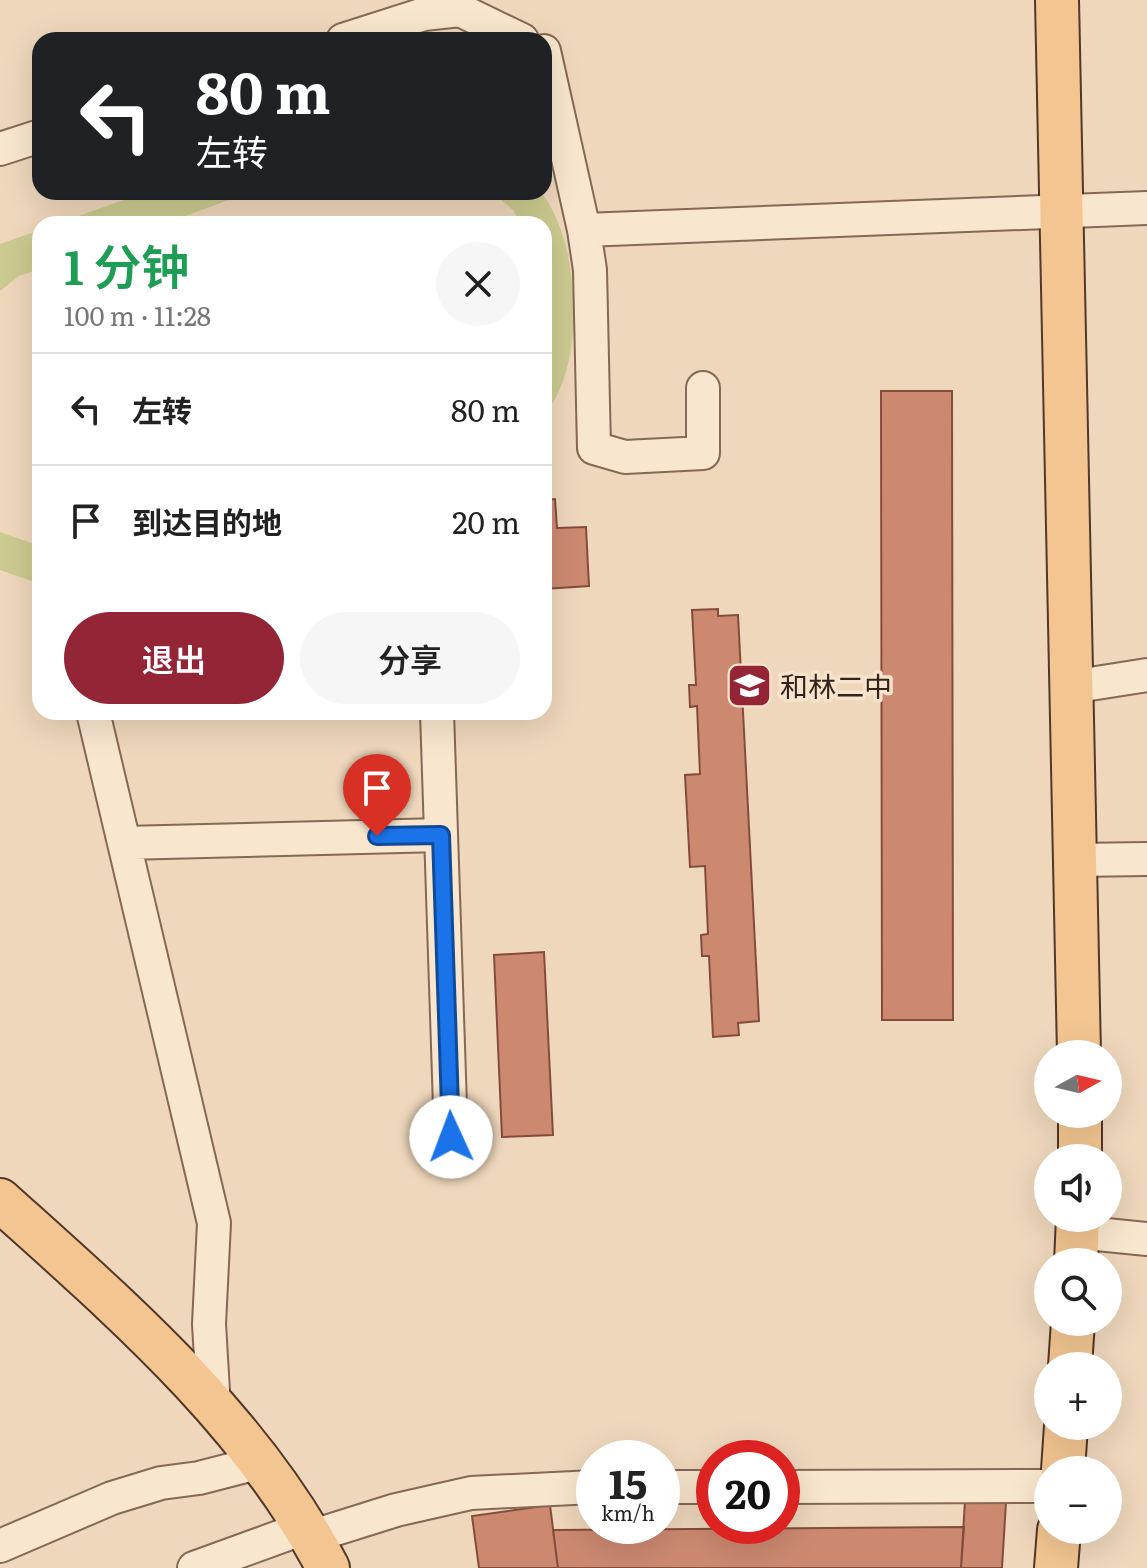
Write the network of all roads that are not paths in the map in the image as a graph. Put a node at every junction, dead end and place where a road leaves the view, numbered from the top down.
1 (1057, 0) edge
2 (368, 32) edge
3 (505, 32) edge
4 (552, 87) edge
5 (32, 139) edge
6 (0, 149) edge
7 (1147, 208) edge
8 (1062, 212) junction
9 (584, 230) junction
10 (703, 388) dead end
11 (1147, 675) edge
12 (1071, 687) junction
13 (95, 720) edge
14 (437, 720) edge
15 (441, 835) junction
16 (124, 843) junction
17 (1147, 859) edge
18 (1075, 860) junction
19 (1079, 1040) edge
20 (451, 1137) dead end
21 (0, 1200) edge
22 (1077, 1237) edge
23 (1147, 1239) edge
24 (214, 1408) junction
25 (261, 1462) junction
26 (1034, 1486) edge
27 (800, 1487) edge
28 (576, 1488) edge
29 (314, 1544) edge
30 (1058, 1544) edge
31 (0, 1546) edge
32 (194, 1568) edge
33 (1056, 1568) edge

1 - 8 main road
2 - 3 street
4 - 9 street
5 - 6 street
7 - 8 street
8 - 9 street
8 - 12 main road
9 - 10 street
11 - 12 street
12 - 18 main road
13 - 16 street
14 - 15 street
15 - 16 street
15 - 20 street
16 - 24 street
17 - 18 street
18 - 19 main road
21 - 24 main road
22 - 23 street
24 - 25 main road
25 - 29 main road
25 - 31 street
26 - 27 street
28 - 29 street
29 - 32 street
30 - 33 main road

